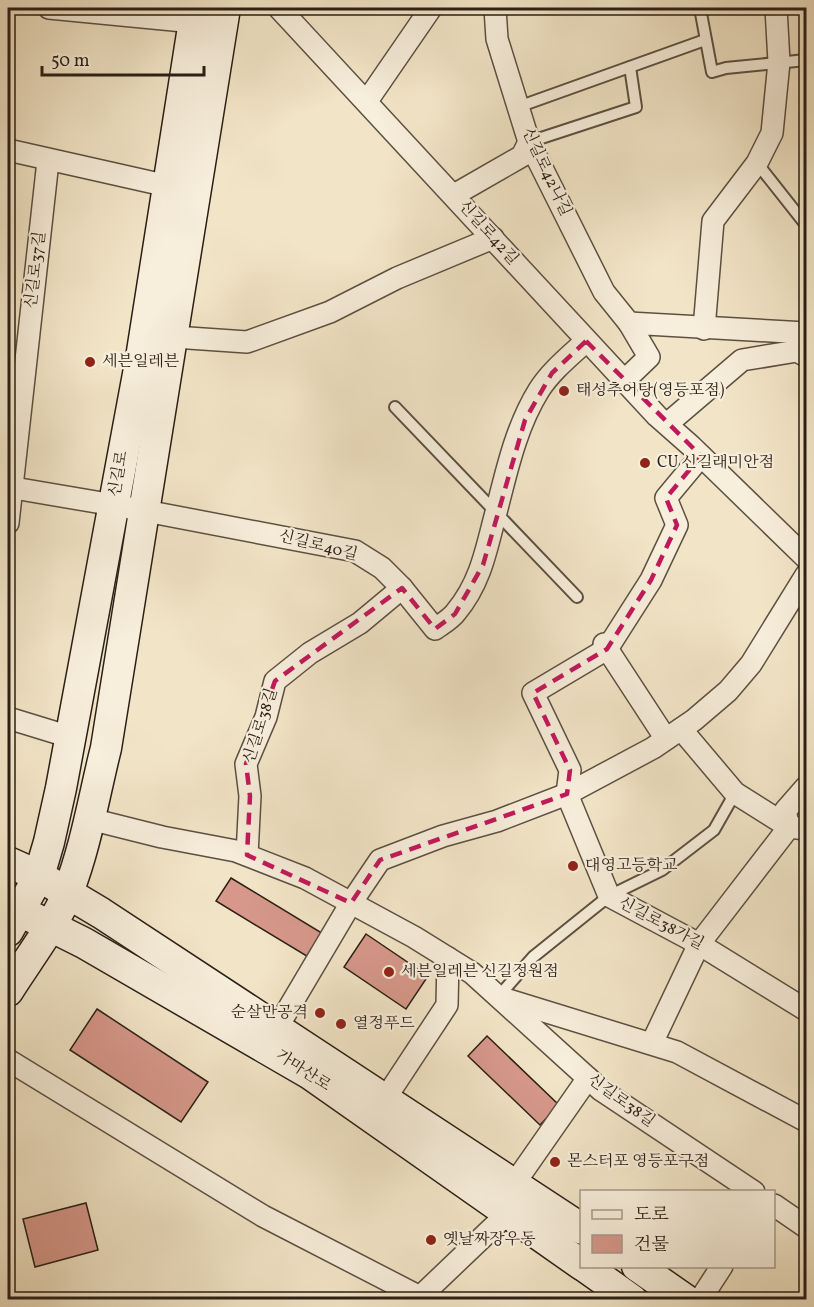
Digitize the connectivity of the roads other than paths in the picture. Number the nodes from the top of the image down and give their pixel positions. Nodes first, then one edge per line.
1 (49, 8) edge
2 (225, 8) edge
3 (279, 8) edge
4 (430, 8) edge
5 (495, 8) edge
6 (700, 8) edge
7 (776, 8) edge
8 (195, 15) edge
9 (705, 40) junction
10 (807, 60) edge
11 (779, 62) junction
12 (630, 67) junction
13 (367, 101) junction
14 (518, 107) junction
15 (529, 142) junction
16 (8, 150) edge
17 (48, 161) junction
18 (758, 163) junction
19 (168, 186) junction
20 (453, 195) junction
21 (807, 225) edge
22 (493, 238) junction
23 (629, 323) junction
24 (704, 329) junction
25 (767, 331) junction
26 (807, 333) edge
27 (174, 337) junction
28 (586, 341) junction
29 (765, 356) junction
30 (807, 356) edge
31 (624, 381) junction
32 (395, 407) dead end
33 (666, 424) junction
34 (701, 456) junction
35 (9, 487) edge
36 (114, 505) junction
37 (144, 511) junction
38 (496, 512) junction
39 (8, 523) edge
40 (807, 558) edge
41 (807, 575) edge
42 (402, 588) junction
43 (577, 597) dead end
44 (605, 647) junction
45 (8, 718) edge
46 (674, 734) junction
47 (70, 737) junction
48 (807, 787) edge
49 (735, 793) junction
50 (567, 794) junction
51 (90, 819) junction
52 (798, 828) edge
53 (247, 855) junction
54 (8, 862) edge
55 (39, 876) junction
56 (68, 892) junction
57 (609, 896) junction
58 (351, 903) junction
59 (12, 916) edge
60 (49, 926) junction
61 (699, 944) junction
62 (448, 958) junction
63 (8, 990) edge
64 (498, 997) junction
65 (807, 1010) edge
66 (277, 1028) junction
67 (652, 1043) junction
68 (8, 1060) edge
69 (588, 1078) junction
70 (386, 1099) junction
71 (807, 1121) edge
72 (752, 1190) edge
73 (517, 1197) junction
74 (775, 1205) edge
75 (807, 1227) edge
76 (580, 1228) edge
77 (580, 1262) edge
78 (587, 1268) edge
79 (640, 1268) edge
80 (721, 1268) edge
81 (632, 1299) edge
82 (686, 1299) edge
83 (700, 1299) edge

1 - 8 street
2 - 27 main road, 신길로
3 - 13 street, 신길로42길
4 - 13 street
5 - 14 street, 신길로42나길
6 - 9 lane
7 - 11 street
8 - 19 main road, 신길로
9 - 11 lane
9 - 12 lane
10 - 11 lane
11 - 18 street
12 - 14 lane
12 - 15 lane
13 - 20 street, 신길로42길
14 - 15 street, 신길로42나길
15 - 20 street
15 - 23 street, 신길로42나길
16 - 17 street
17 - 19 street
17 - 35 street, 신길로37길
18 - 21 lane
18 - 24 street
19 - 36 main road, 신길로
20 - 22 street, 신길로42길
22 - 27 street
22 - 28 street, 신길로42길
23 - 24 street
23 - 31 street, 신길로42나길
24 - 25 street
25 - 26 street
25 - 29 street
27 - 37 main road, 신길로
28 - 31 street, 신길로42길
28 - 38 street, 신길로40길
29 - 30 street
29 - 33 street
31 - 33 street, 신길로42길
32 - 38 lane
33 - 34 street, 신길로42길
34 - 40 street, 신길로42길
34 - 44 street
35 - 36 street, 신길로40길
35 - 39 street, 신길로37길
36 - 37 street, 신길로40길
36 - 47 main road, 신길로
37 - 42 street, 신길로40길
37 - 51 main road, 신길로
38 - 42 street, 신길로40길
38 - 43 lane
41 - 46 street
42 - 53 street, 신길로38길
44 - 46 street
44 - 50 street
45 - 47 street
46 - 49 street
46 - 50 street
47 - 55 main road, 신길로
48 - 52 street
49 - 52 street
49 - 57 lane
50 - 57 street, 신길로38가길
50 - 58 street
51 - 53 street, 신길로38길
51 - 56 main road, 신길로
52 - 61 street
53 - 58 street, 신길로38길
54 - 55 main road, 가마산로
55 - 56 main road, 가마산로
55 - 59 main road, 신길로
56 - 60 main road, 신길로
56 - 66 main road, 가마산로
57 - 61 street, 신길로38가길
57 - 64 lane
58 - 62 street, 신길로38길
58 - 66 street, 가마산로
59 - 60 main road, 가마산로
60 - 63 main road, 신길로
60 - 73 main road, 가마산로
61 - 65 street, 신길로38가길
61 - 67 street
62 - 64 street, 신길로38길
62 - 70 street
64 - 67 street
64 - 69 street, 신길로38길
66 - 70 main road, 가마산로
67 - 71 street
68 - 73 street
69 - 72 street, 신길로38길
69 - 73 street
70 - 73 main road, 가마산로
73 - 76 main road, 가마산로
73 - 77 main road, 가마산로
74 - 75 street
78 - 81 main road, 가마산로
79 - 82 main road
80 - 83 street

